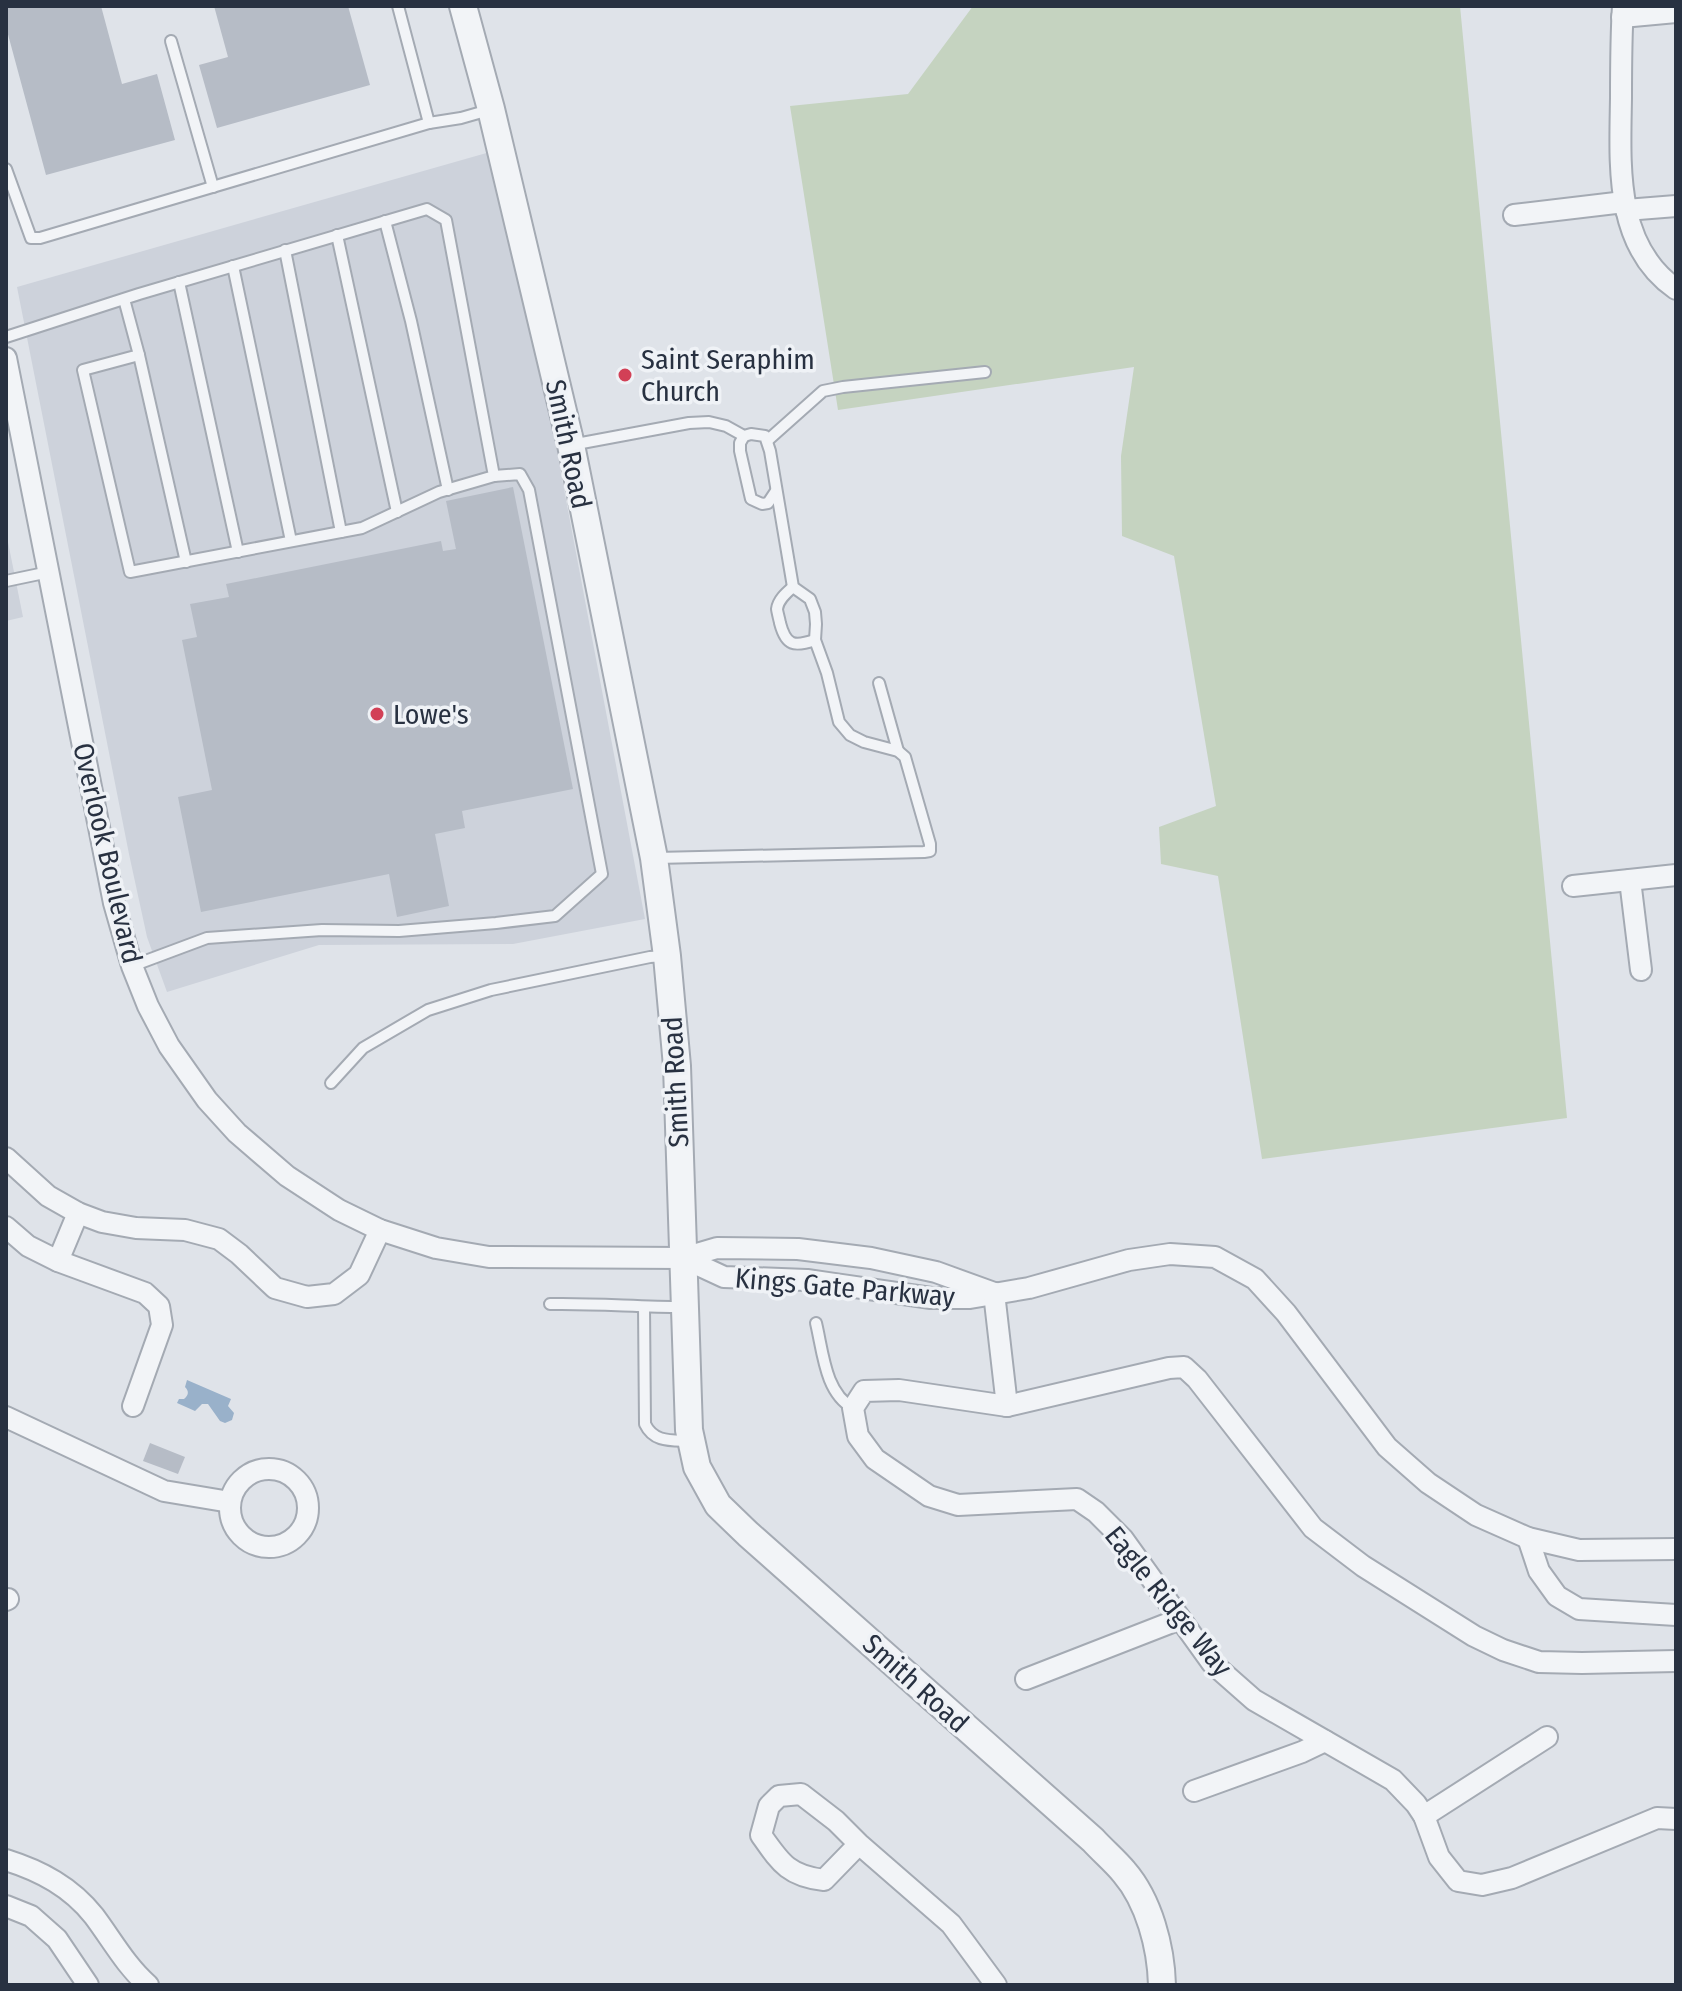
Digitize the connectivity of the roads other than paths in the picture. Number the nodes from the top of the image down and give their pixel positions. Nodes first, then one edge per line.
1 (398, 6) edge
2 (463, 6) edge
3 (1622, 11) edge
4 (1676, 12) edge
5 (171, 41) dead end
6 (491, 109) junction
7 (429, 123) junction
8 (6, 169) edge
9 (213, 187) junction
10 (1625, 206) junction
11 (1676, 206) edge
12 (1514, 215) dead end
13 (385, 221) junction
14 (337, 235) junction
15 (285, 250) junction
16 (233, 266) junction
17 (179, 282) junction
18 (1676, 289) edge
19 (124, 299) junction
20 (6, 337) edge
21 (139, 355) junction
22 (6, 358) edge
23 (985, 372) dead end
24 (744, 436) junction
25 (768, 440) junction
26 (571, 445) junction
27 (494, 476) junction
28 (448, 490) junction
29 (776, 491) junction
30 (397, 512) junction
31 (341, 532) junction
32 (291, 541) junction
33 (238, 552) junction
34 (186, 562) junction
35 (49, 572) junction
36 (6, 581) edge
37 (793, 587) junction
38 (815, 640) junction
39 (879, 683) dead end
40 (898, 751) junction
41 (654, 858) junction
42 (1676, 875) edge
43 (1630, 880) junction
44 (1573, 886) dead end
45 (667, 956) junction
46 (132, 966) junction
47 (1641, 970) dead end
48 (331, 1083) dead end
49 (6, 1158) edge
50 (78, 1213) junction
51 (6, 1227) edge
52 (380, 1230) junction
53 (683, 1258) junction
54 (58, 1261) junction
55 (994, 1293) junction
56 (550, 1304) dead end
57 (644, 1307) junction
58 (684, 1307) junction
59 (816, 1323) dead end
60 (133, 1406) dead end
61 (1007, 1406) junction
62 (853, 1408) junction
63 (6, 1417) edge
64 (691, 1441) junction
65 (230, 1502) dead end
66 (1528, 1538) junction
67 (1676, 1549) edge
68 (1676, 1615) edge
69 (1180, 1619) junction
70 (1676, 1661) edge
71 (1026, 1679) dead end
72 (1547, 1737) dead end
73 (1325, 1741) junction
74 (1194, 1791) dead end
75 (1424, 1816) junction
76 (1676, 1819) edge
77 (859, 1844) junction
78 (6, 1860) edge
79 (6, 1906) edge
80 (88, 1985) edge
81 (148, 1985) edge
82 (996, 1985) edge
83 (1162, 1985) edge

1 - 7 lane
2 - 6 street, Smith Road
3 - 4 street
3 - 10 street
5 - 9 lane
6 - 7 lane
6 - 26 street, Smith Road
7 - 9 lane
8 - 9 lane
10 - 11 street
10 - 12 street
10 - 18 street
13 - 14 lane
13 - 27 lane
13 - 28 lane
14 - 15 lane
14 - 30 lane
15 - 16 lane
15 - 31 lane
16 - 17 lane
16 - 32 lane
17 - 19 lane
17 - 33 lane
19 - 20 lane
19 - 21 lane
21 - 34 lane
21 - 34 lane
22 - 35 street, Overlook Boulevard
23 - 25 lane
24 - 25 lane
24 - 26 lane
24 - 29 lane
25 - 29 lane
26 - 41 street, Smith Road
27 - 28 lane
27 - 46 lane
28 - 30 lane
29 - 37 lane
30 - 31 lane
31 - 32 lane
32 - 33 lane
33 - 34 lane
35 - 36 lane
35 - 46 street, Overlook Boulevard
37 - 38 lane
37 - 38 lane
38 - 40 lane
39 - 40 lane
40 - 41 lane
41 - 45 street, Smith Road
42 - 43 street
43 - 44 street
43 - 47 street
45 - 48 lane
45 - 53 street, Smith Road
46 - 52 street, Overlook Boulevard
49 - 50 street
50 - 52 street
50 - 54 street
51 - 54 street
52 - 53 street, Overlook Boulevard
53 - 55 street, Kings Gate Parkway
53 - 55 street, Kings Gate Parkway
53 - 58 street, Smith Road
54 - 60 street
55 - 61 street
55 - 66 street, Kings Gate Parkway
56 - 57 lane
57 - 58 lane
57 - 64 lane
58 - 64 street, Smith Road
59 - 62 lane
61 - 62 street
61 - 70 street
62 - 69 street, Eagle Ridge Way
63 - 65 street
64 - 83 street, Smith Road
66 - 67 street, Kings Gate Parkway
66 - 68 street
69 - 71 street
69 - 73 street, Eagle Ridge Way
72 - 75 street
73 - 74 street
73 - 75 street, Eagle Ridge Way
75 - 76 street, Eagle Ridge Way
77 - 77 street
77 - 82 street
78 - 81 street
79 - 80 street

